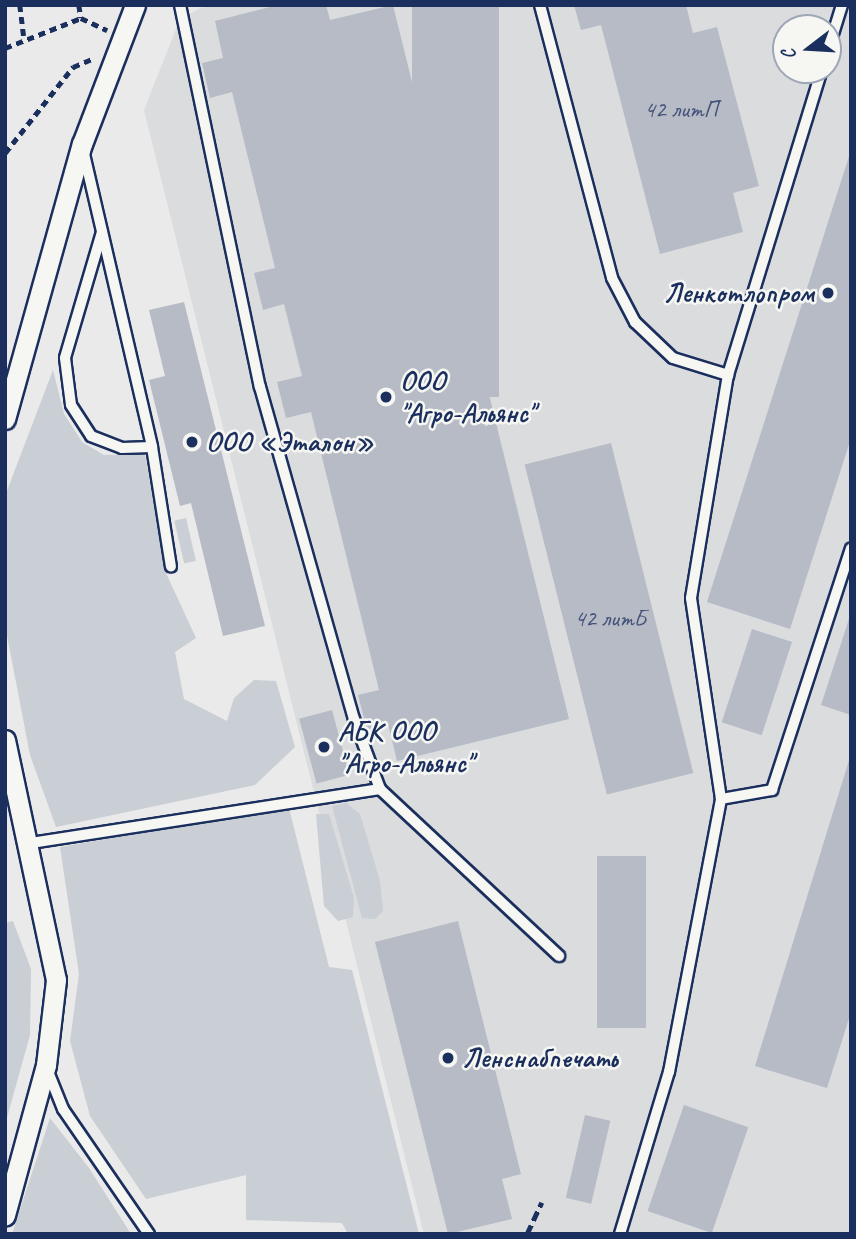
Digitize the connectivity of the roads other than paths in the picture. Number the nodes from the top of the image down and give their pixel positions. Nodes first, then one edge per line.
1 (135, 5) edge
2 (180, 5) edge
3 (540, 5) edge
4 (818, 84) edge
5 (82, 144) junction
6 (102, 231) junction
7 (728, 375) junction
8 (5, 419) edge
9 (152, 447) junction
10 (851, 549) edge
11 (171, 567) dead end
12 (6, 748) edge
13 (380, 789) junction
14 (721, 799) junction
15 (31, 843) junction
16 (559, 956) dead end
17 (46, 1065) junction
18 (5, 1215) edge
19 (149, 1234) edge
20 (620, 1234) edge

1 - 5 street
2 - 13 lane
3 - 7 lane
4 - 7 lane
5 - 6 lane
5 - 8 street
6 - 9 lane
6 - 9 lane
7 - 14 lane
9 - 11 lane
10 - 14 lane
12 - 15 street
13 - 15 lane
13 - 16 lane
14 - 20 lane
15 - 17 street
17 - 18 street
17 - 19 lane

